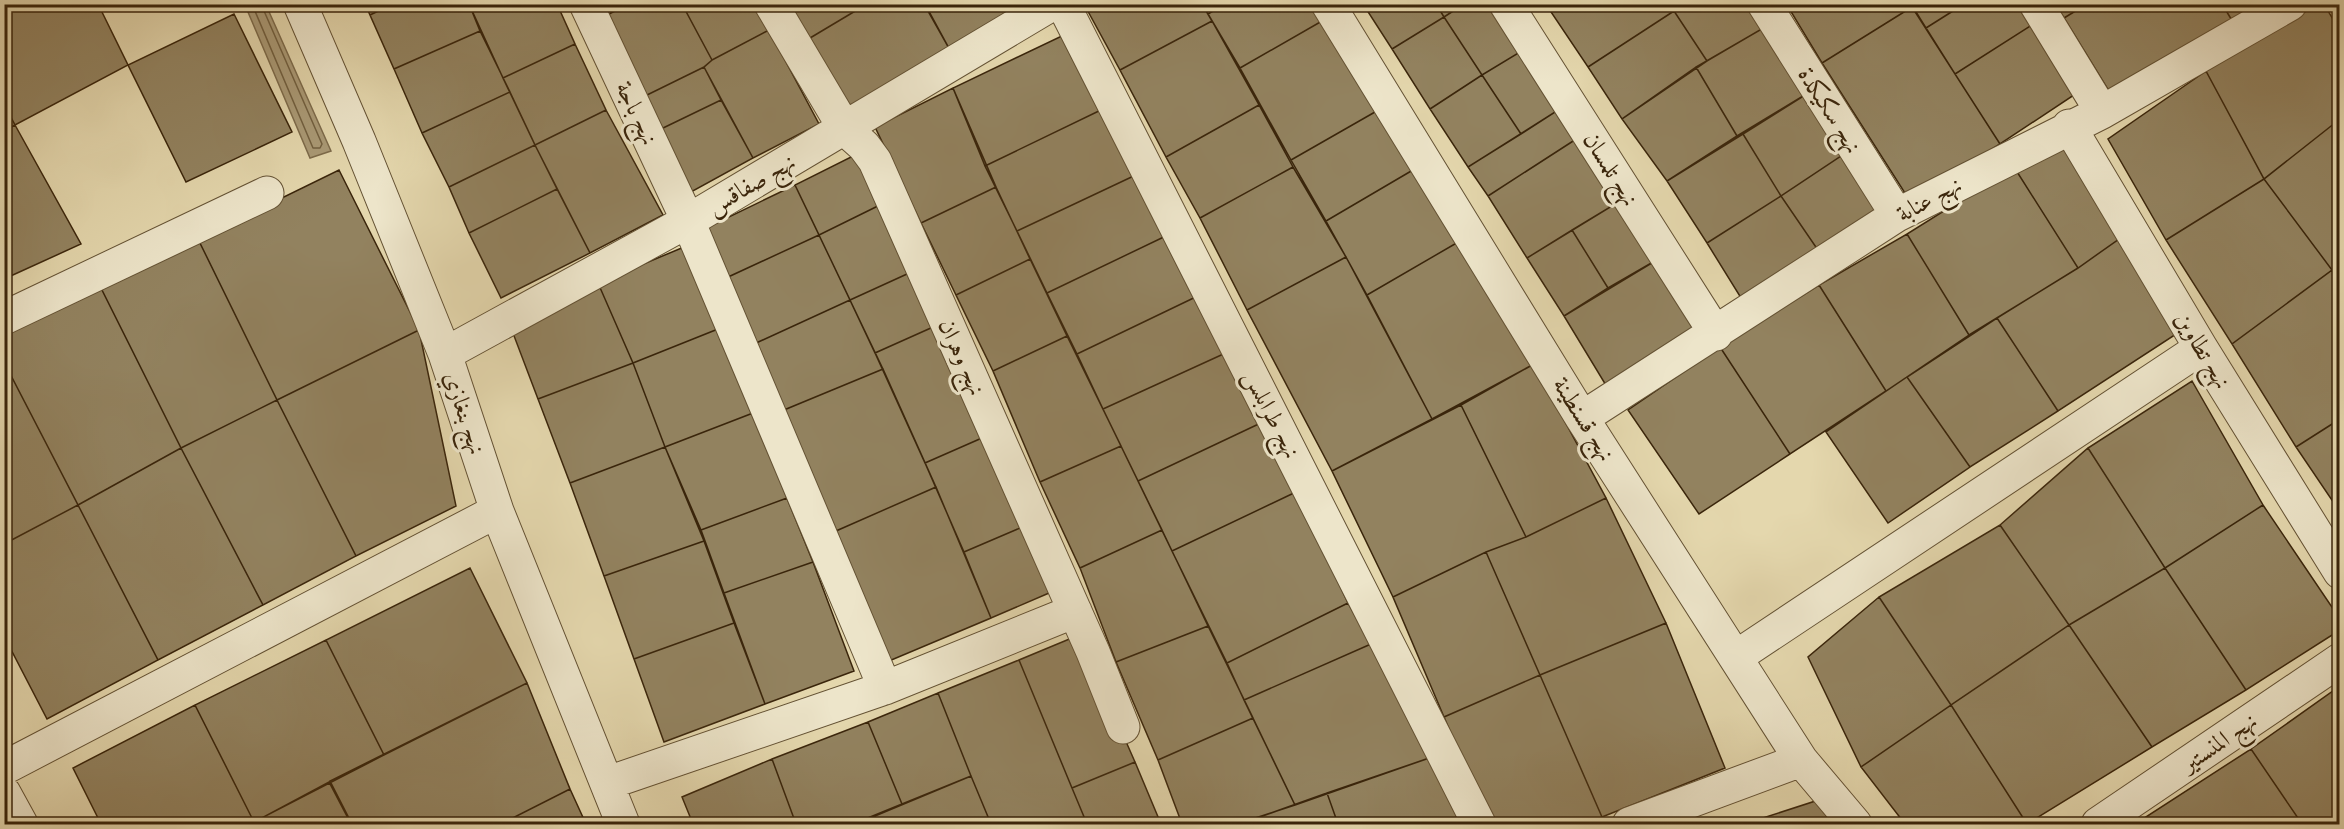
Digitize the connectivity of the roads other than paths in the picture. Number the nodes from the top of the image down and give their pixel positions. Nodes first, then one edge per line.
1 (300, 4) edge
2 (586, 4) edge
3 (771, 4) edge
4 (1052, 4) edge
5 (1063, 4) edge
6 (1328, 4) edge
7 (1506, 4) edge
8 (1764, 4) edge
9 (2036, 4) edge
10 (2290, 4) edge
11 (2102, 112) junction
12 (2069, 126) junction
13 (845, 129) junction
14 (267, 193) dead end
15 (1897, 215) junction
16 (688, 221) junction
17 (4, 318) edge
18 (1716, 334) junction
19 (2201, 348) junction
20 (445, 354) junction
21 (1582, 418) junction
22 (497, 511) junction
23 (2340, 572) edge
24 (1075, 611) junction
25 (1736, 657) junction
26 (2340, 660) edge
27 (885, 688) junction
28 (1123, 727) dead end
29 (1802, 760) junction
30 (4, 768) edge
31 (608, 783) junction
32 (4, 793) edge
33 (21, 825) edge
34 (623, 825) edge
35 (1479, 825) edge
36 (1629, 825) edge
37 (1855, 825) edge
38 (2098, 825) edge

1 - 20 street, نهج بنغازي
2 - 16 street, نهج باجة
3 - 13 street, نهج وهران
4 - 13 street, نهج صفاقس
5 - 35 street, نهج طرابلس
6 - 21 street, نهج قسنطينة
7 - 18 street, نهج تلمسان
8 - 15 street, نهج سكيكدة
9 - 11 street
10 - 11 street, نهج عنابة
11 - 12 street, نهج عنابة
12 - 15 street, نهج عنابة
12 - 19 street, نهج تطاوين
13 - 16 street, نهج صفاقس
13 - 24 street, نهج وهران
14 - 17 street
15 - 18 street, نهج عنابة
16 - 20 street, نهج صفاقس
16 - 27 street, نهج باجة
18 - 21 street, نهج عنابة
19 - 23 street, نهج تطاوين
19 - 25 street
20 - 22 street, نهج بنغازي
21 - 25 street, نهج قسنطينة
22 - 30 street
22 - 31 street, نهج بنغازي
24 - 27 street
24 - 28 street, نهج وهران
25 - 29 street, نهج قسنطينة
26 - 38 street, نهج المنستير
27 - 31 street
29 - 36 street
29 - 37 street, نهج قسنطينة
31 - 34 street, نهج بنغازي
32 - 33 street

